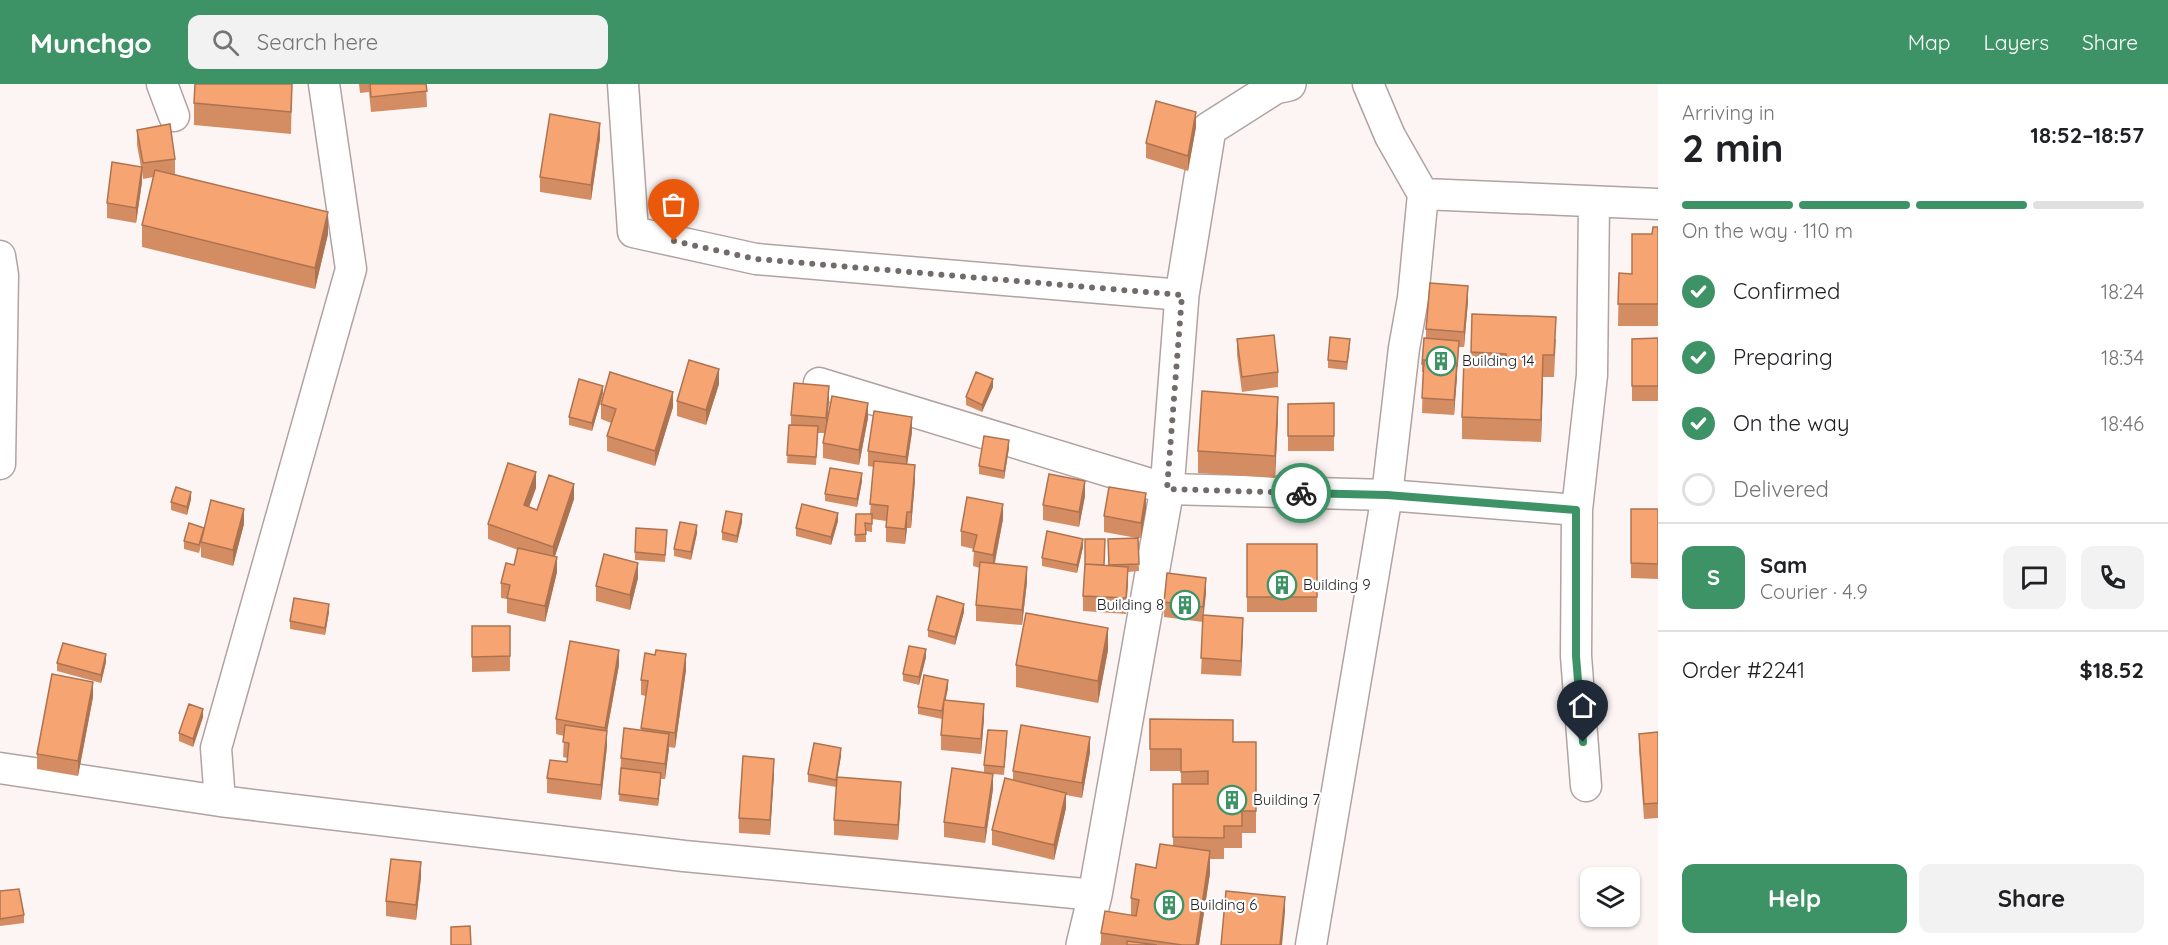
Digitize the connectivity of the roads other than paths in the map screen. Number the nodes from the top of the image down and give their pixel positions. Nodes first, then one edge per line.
1 (162, 84) edge
2 (324, 84) edge
3 (623, 84) edge
4 (1289, 84) edge
5 (1368, 84) edge
6 (174, 116) dead end
7 (1423, 194) junction
8 (1594, 203) junction
9 (1658, 204) edge
10 (0, 256) edge
11 (1182, 295) junction
12 (819, 382) dead end
13 (0, 464) edge
14 (1167, 489) junction
15 (1387, 495) junction
16 (1576, 510) junction
17 (0, 768) edge
18 (1586, 786) dead end
19 (220, 801) junction
20 (1095, 895) junction
21 (1083, 945) edge
22 (1311, 945) edge

1 - 6 street
2 - 19 street
3 - 11 street
4 - 11 street
5 - 7 street
7 - 8 street
7 - 15 street
8 - 9 street
8 - 16 street
10 - 13 street
11 - 14 street
12 - 14 street
14 - 15 street
14 - 20 street
15 - 16 street
15 - 22 street
16 - 18 street
17 - 19 street
19 - 20 street
20 - 21 street

